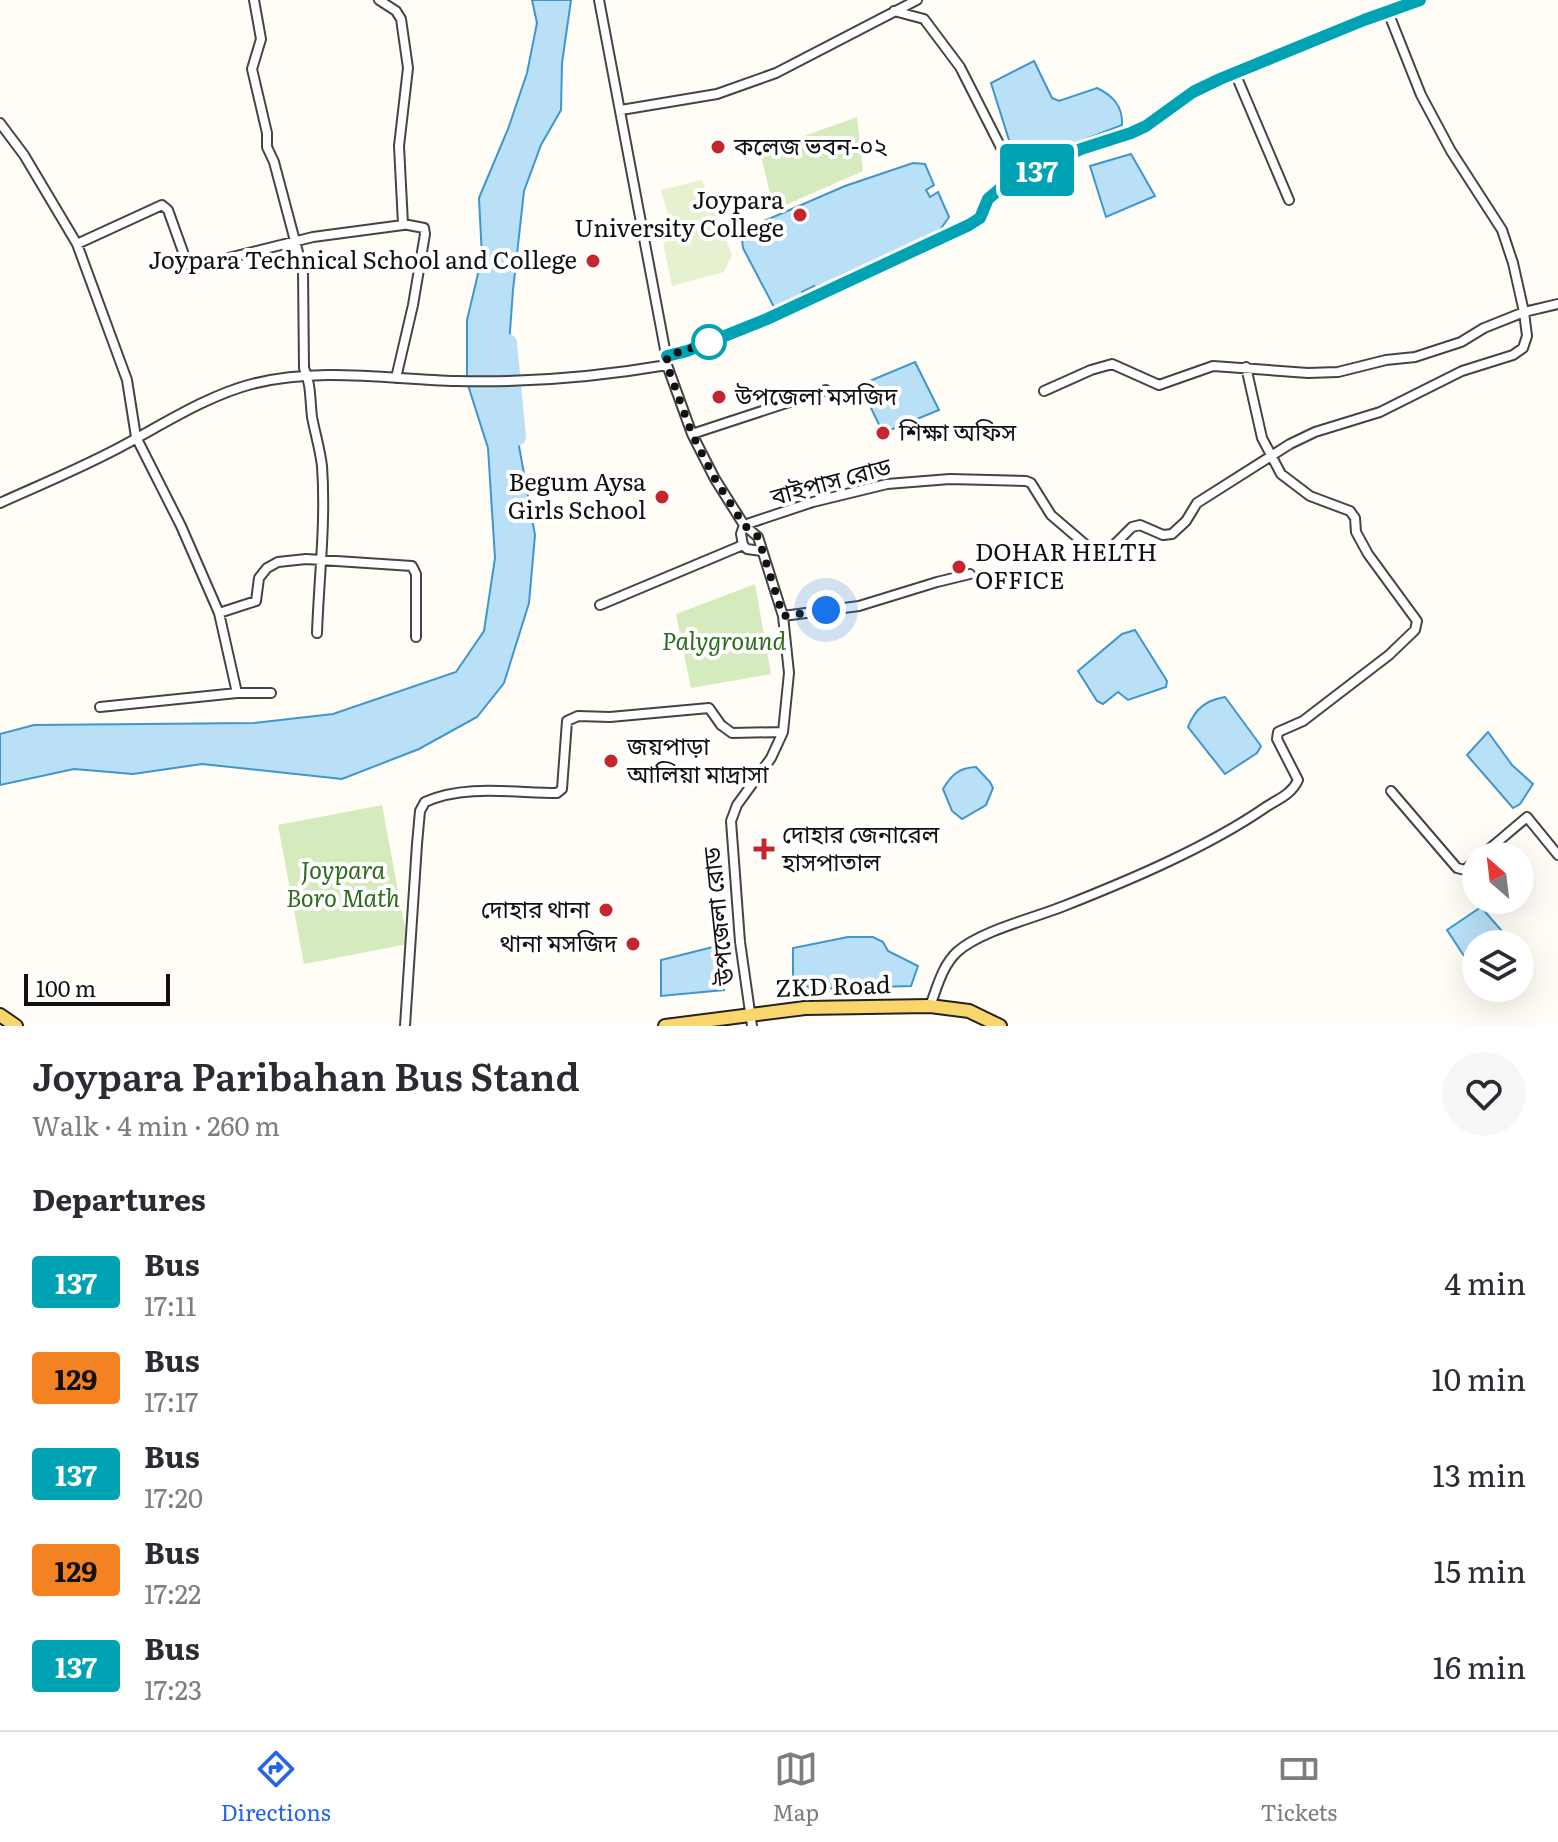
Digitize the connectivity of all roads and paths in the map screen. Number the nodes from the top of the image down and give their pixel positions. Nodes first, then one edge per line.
1 (254, 0) edge
2 (379, 0) edge
3 (599, 0) edge
4 (917, 0) edge
5 (1420, 0) edge
6 (1407, 2) edge
7 (894, 11) junction
8 (1388, 12) junction
9 (1235, 73) junction
10 (621, 110) junction
11 (0, 123) edge
12 (1017, 179) junction
13 (1289, 200) dead end
14 (403, 225) junction
15 (296, 242) junction
16 (77, 244) junction
17 (1558, 304) edge
18 (1524, 312) junction
19 (667, 360) junction
20 (1246, 367) junction
21 (308, 376) junction
22 (396, 378) junction
23 (826, 390) dead end
24 (1044, 391) dead end
25 (692, 434) junction
26 (136, 437) junction
27 (1271, 458) junction
28 (0, 503) edge
29 (744, 525) junction
30 (743, 545) junction
31 (762, 551) junction
32 (323, 560) junction
33 (970, 574) dead end
34 (600, 605) dead end
35 (219, 613) junction
36 (783, 616) junction
37 (317, 633) dead end
38 (416, 637) dead end
39 (237, 693) junction
40 (271, 693) dead end
41 (100, 707) dead end
42 (783, 732) junction
43 (1391, 791) dead end
44 (1498, 842) edge
45 (1558, 855) edge
46 (1462, 869) edge
47 (930, 1006) junction
48 (0, 1015) edge
49 (751, 1020) edge
50 (16, 1026) edge
51 (405, 1026) edge
52 (665, 1026) edge
53 (1000, 1026) edge

1 - 15 street
2 - 14 street
3 - 10 street, উপজেলা রোড
4 - 7 street
5 - 6 street
6 - 8 street
7 - 10 street
7 - 12 street
8 - 9 street
8 - 18 street
9 - 12 street
9 - 13 street
10 - 19 street, উপজেলা রোড
11 - 16 street
12 - 19 street
14 - 15 street
14 - 22 street
15 - 16 street
15 - 21 street
16 - 26 street
17 - 18 street
18 - 20 street
18 - 27 street
19 - 22 street
19 - 25 street, উপজেলা রোড
20 - 24 street
20 - 27 street
21 - 22 street
21 - 26 street
21 - 32 street
23 - 25 street
25 - 29 street, উপজেলা রোড
26 - 28 street
26 - 35 street
27 - 29 street, বাইপাস রোড
27 - 47 street
29 - 30 street
29 - 31 street, উপজেলা রোড
30 - 31 street
30 - 34 street
31 - 36 street, উপজেলা রোড
32 - 35 street
32 - 37 street
32 - 38 street
33 - 36 street
35 - 39 street
36 - 42 street, উপজেলা রোড
39 - 40 street
39 - 41 street
42 - 49 street, উপজেলা রোড
42 - 51 street
43 - 46 street
44 - 45 street
47 - 49 main road, ZKD Road
47 - 53 main road, ZKD Road
48 - 50 main road
49 - 52 main road, ZKD Road

